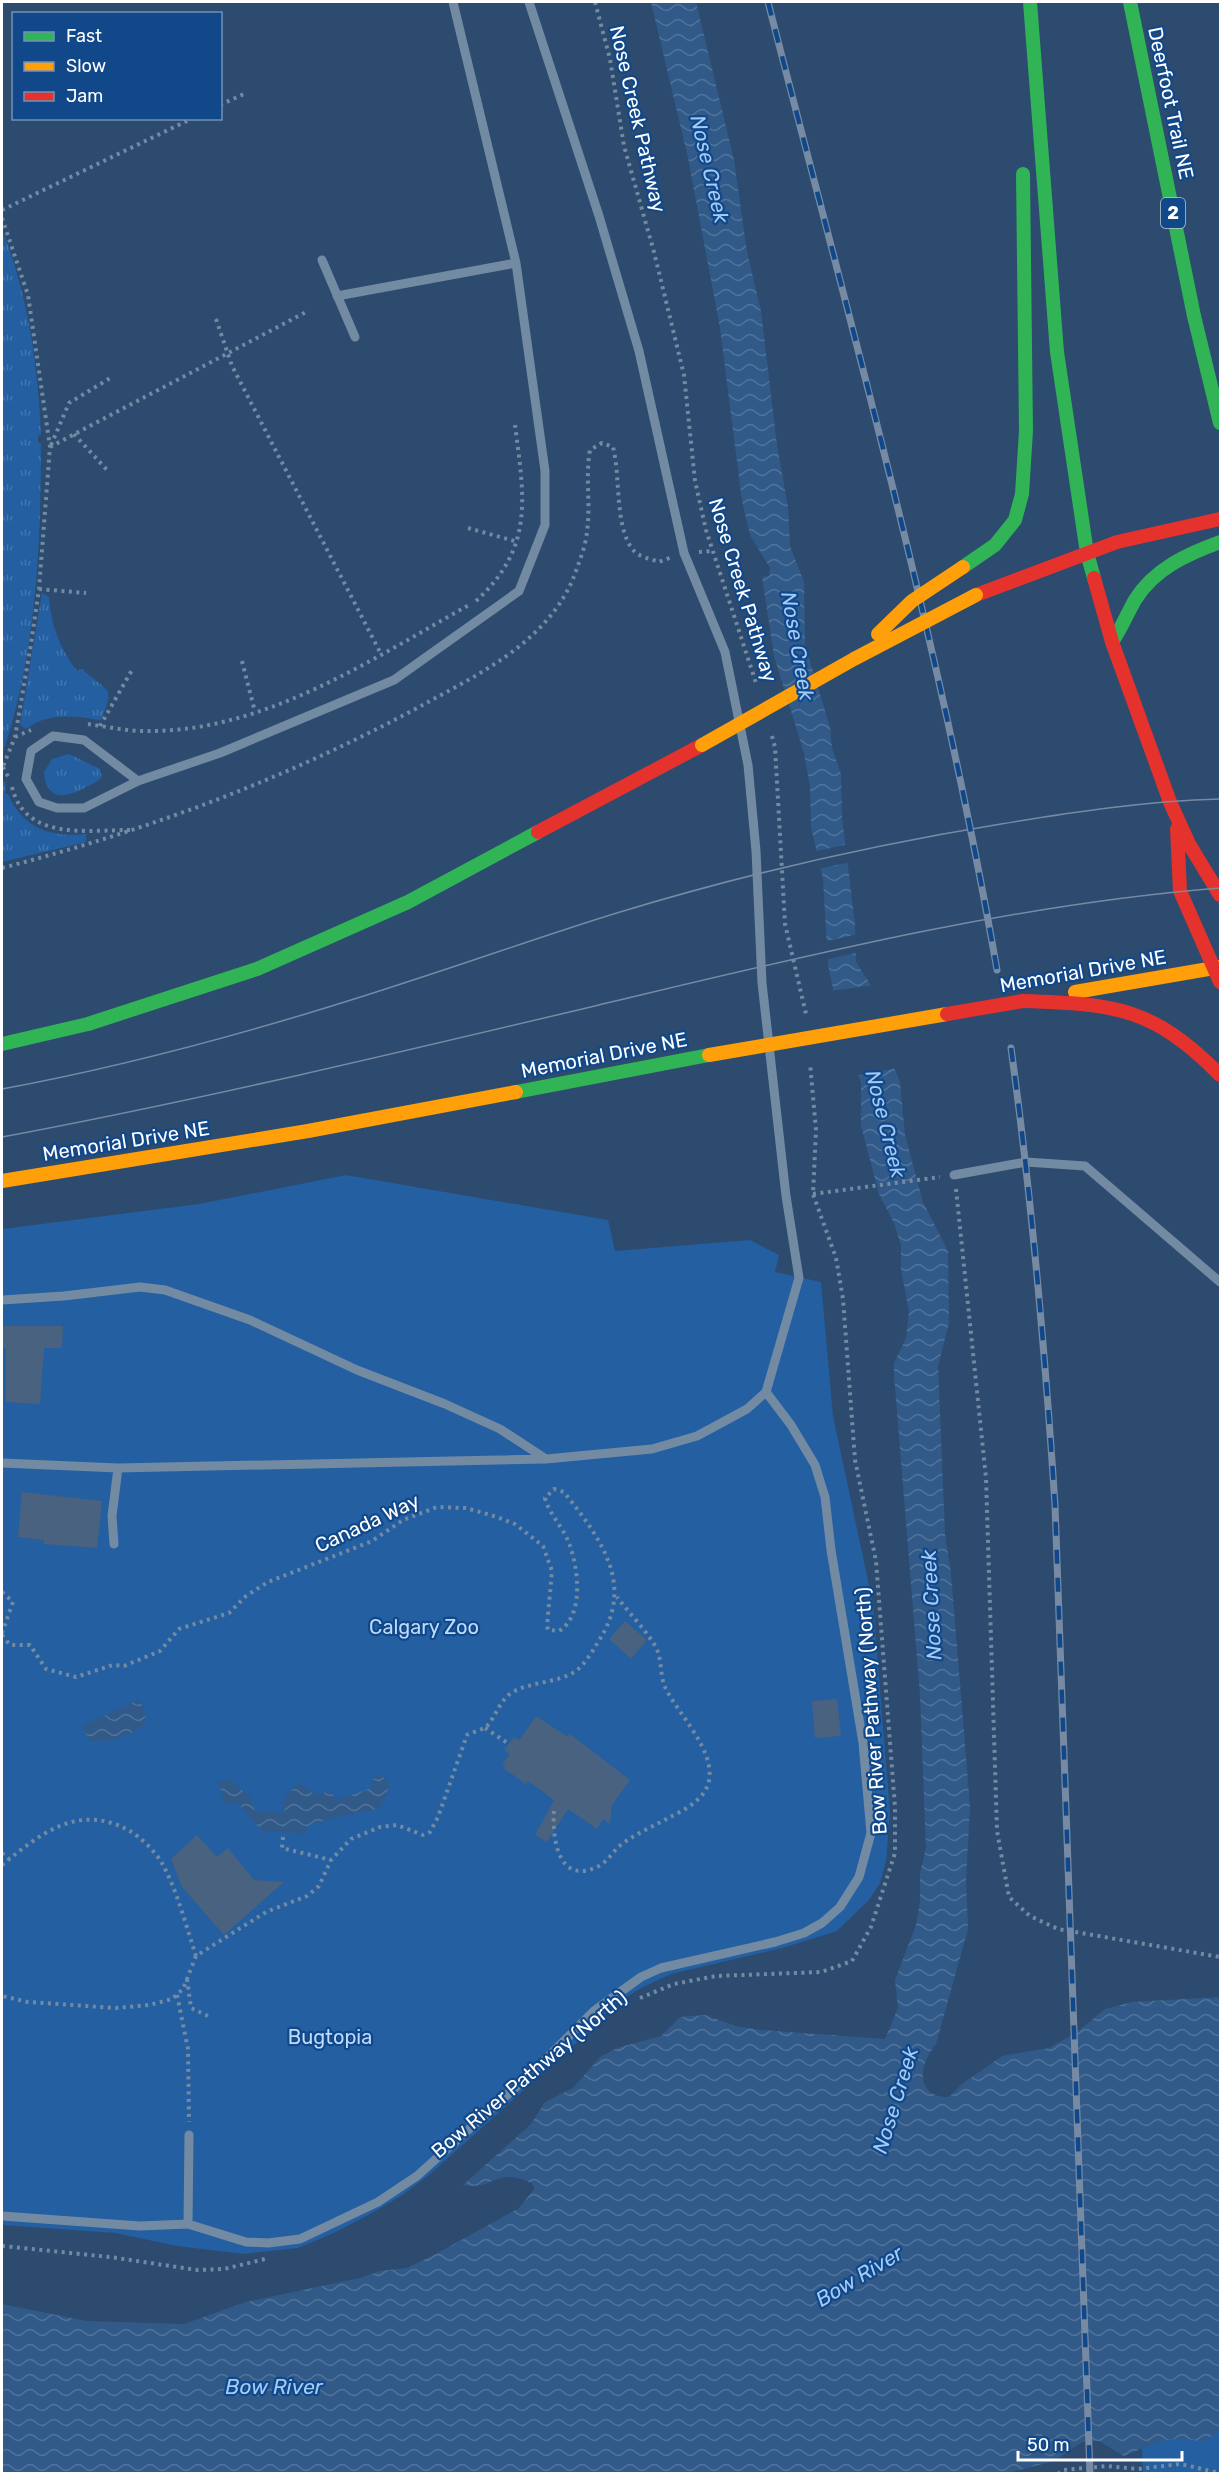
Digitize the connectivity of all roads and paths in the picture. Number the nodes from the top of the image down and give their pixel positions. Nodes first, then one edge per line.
1 (453, 2) edge
2 (529, 2) edge
3 (595, 2) edge
4 (1021, 2) edge
5 (1030, 2) edge
6 (1130, 2) edge
7 (1022, 83) dead end
8 (244, 94) dead end
9 (222, 104) edge
10 (189, 120) edge
11 (1023, 165) dead end
12 (2, 210) edge
13 (2, 218) edge
14 (322, 260) dead end
15 (516, 263) junction
16 (337, 296) junction
17 (308, 311) dead end
18 (216, 319) dead end
19 (355, 337) dead end
20 (228, 352) junction
21 (112, 377) dead end
22 (1221, 423) edge
23 (515, 425) dead end
24 (74, 434) junction
25 (50, 447) junction
26 (107, 470) dead end
27 (1221, 519) edge
28 (468, 528) dead end
29 (518, 542) junction
30 (1221, 542) edge
31 (1087, 553) junction
32 (39, 589) junction
33 (86, 593) dead end
34 (1112, 642) junction
35 (381, 654) junction
36 (854, 659) junction
37 (242, 661) dead end
38 (132, 670) dead end
39 (758, 690) dead end
40 (255, 712) junction
41 (78, 722) dead end
42 (100, 726) junction
43 (36, 727) dead end
44 (772, 735) dead end
45 (15, 736) junction
46 (2, 769) edge
47 (138, 781) junction
48 (1177, 819) junction
49 (1221, 896) edge
50 (1217, 967) edge
51 (1221, 982) edge
52 (1023, 1001) junction
53 (806, 1023) dead end
54 (2, 1044) edge
55 (810, 1058) dead end
56 (1221, 1075) edge
57 (954, 1175) junction
58 (2, 1181) edge
59 (813, 1194) junction
60 (1221, 1282) edge
61 (2, 1300) edge
62 (766, 1392) junction
63 (546, 1459) junction
64 (2, 1463) edge
65 (118, 1468) junction
66 (114, 1544) dead end
67 (2, 1592) edge
68 (616, 1597) junction
69 (2, 1634) edge
70 (485, 1728) junction
71 (509, 1744) dead end
72 (554, 1811) dead end
73 (283, 1837) dead end
74 (2, 1853) edge
75 (9, 1859) junction
76 (332, 1860) junction
77 (2, 1865) edge
78 (196, 1956) junction
79 (1221, 1957) edge
80 (187, 1978) junction
81 (177, 1995) junction
82 (2, 1996) edge
83 (632, 2005) dead end
84 (208, 2016) dead end
85 (189, 2135) joint
86 (2, 2216) edge
87 (188, 2224) junction
88 (2, 2246) edge
89 (273, 2257) dead end
90 (1221, 2473) edge
91 (1058, 2474) edge

1 - 15 lane
2 - 62 lane
3 - 39 path, Nose Creek Pathway
4 - 7 highway
5 - 31 highway
6 - 22 highway, Deerfoot Trail NE / 2
8 - 9 path
10 - 12 path
11 - 36 highway, bridge
13 - 25 path
14 - 16 lane
15 - 16 lane
15 - 47 lane
16 - 19 lane
17 - 20 path
18 - 20 path
20 - 24 path
20 - 35 path
21 - 25 path
23 - 29 path
24 - 25 path
24 - 26 path
25 - 32 path
27 - 31 highway
28 - 29 path
29 - 35 path
30 - 34 highway
31 - 34 highway
31 - 36 highway, bridge
32 - 33 path
32 - 45 path
34 - 48 highway
35 - 40 path
36 - 54 highway, bridge
37 - 40 path
38 - 42 path
40 - 42 path
41 - 42 path
43 - 45 path
44 - 53 path
45 - 46 path
47 - 47 lane
48 - 49 highway
48 - 50 highway
50 - 51 highway
50 - 52 highway, Memorial Drive NE
52 - 56 highway
52 - 58 highway, Memorial Drive NE, bridge
55 - 59 path
57 - 59 path
57 - 60 lane
57 - 79 path
59 - 83 path, Bow River Pathway (North)
61 - 63 lane
62 - 63 lane
62 - 87 lane
63 - 65 lane
64 - 65 lane
65 - 66 lane
67 - 69 path
68 - 69 path, Canada Way
68 - 70 path, Canada Way
68 - 72 path
70 - 71 path
70 - 76 path, Canada Way
73 - 76 path
74 - 75 path
75 - 77 path
75 - 78 path
76 - 78 path, Canada Way
78 - 80 path
80 - 81 path
80 - 84 path
81 - 82 path
81 - 85 path
85 - 87 lane
86 - 87 lane
88 - 89 path
90 - 91 path

